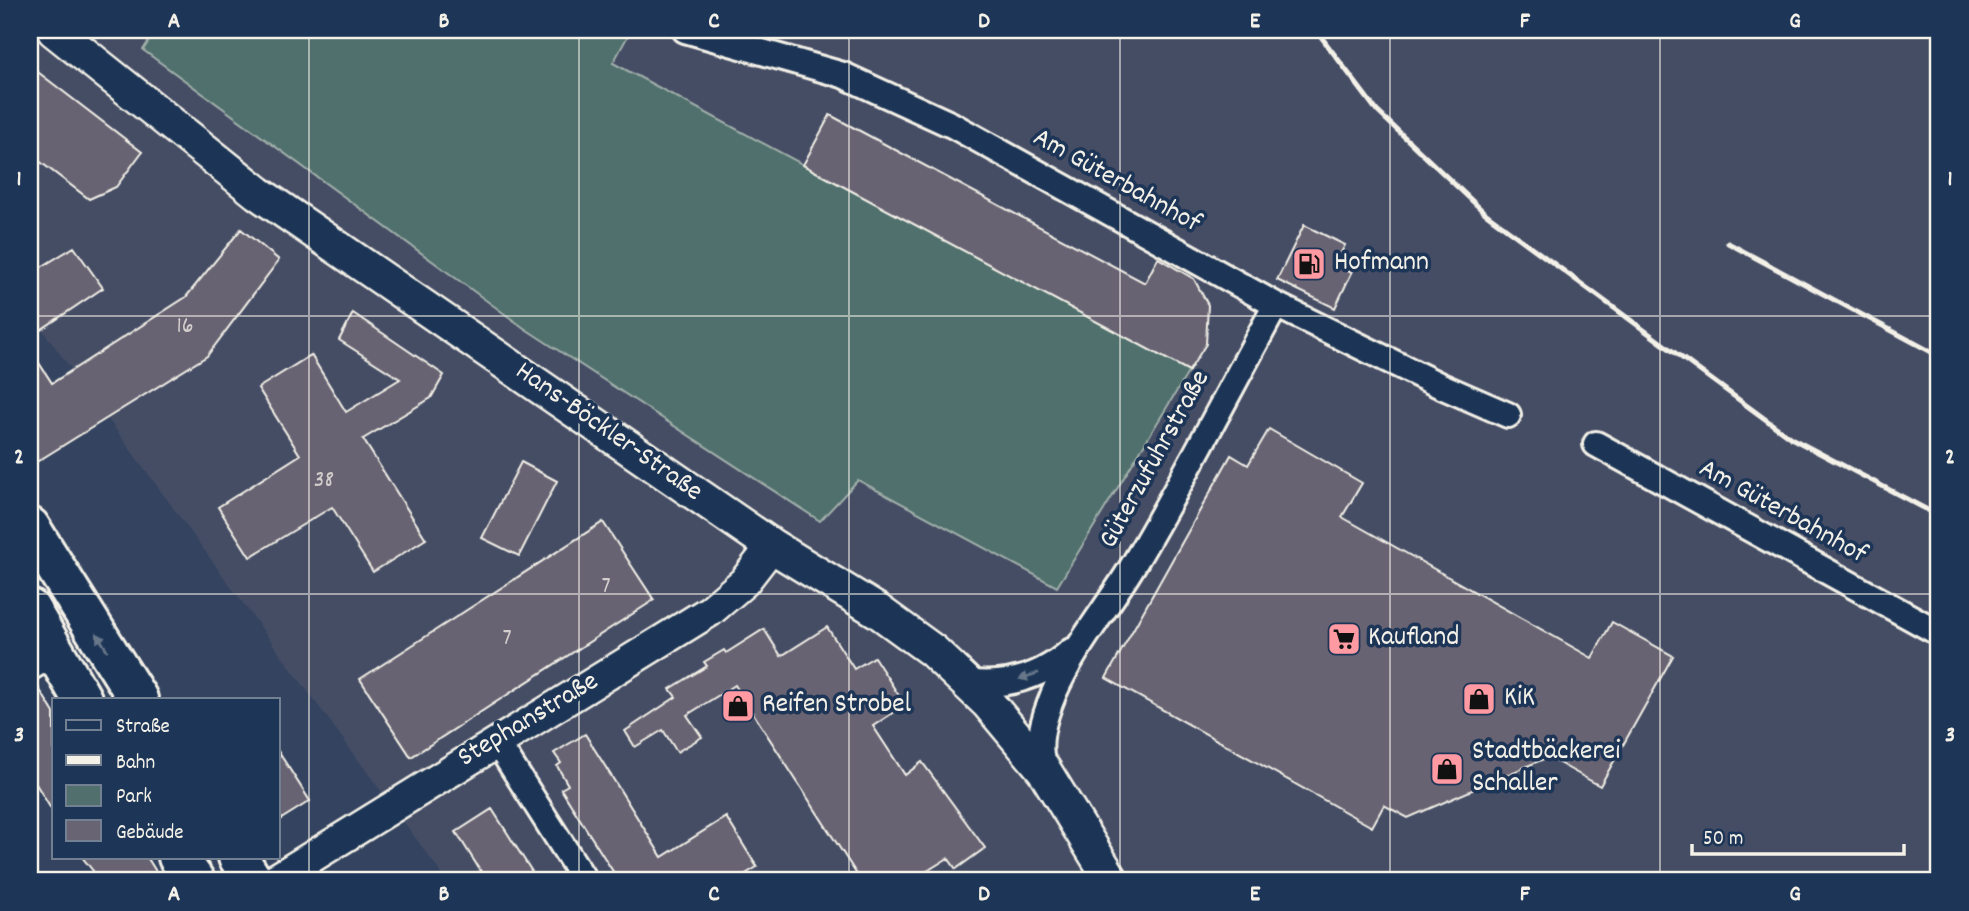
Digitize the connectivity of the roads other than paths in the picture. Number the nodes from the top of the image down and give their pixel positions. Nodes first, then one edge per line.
1 (54, 30) edge
2 (685, 30) edge
3 (1276, 305) junction
4 (1508, 415) dead end
5 (1596, 444) dead end
6 (30, 527) edge
7 (772, 546) junction
8 (30, 609) edge
9 (1939, 634) edge
10 (1082, 641) junction
11 (43, 661) edge
12 (966, 682) junction
13 (81, 698) edge
14 (137, 698) edge
15 (496, 741) junction
16 (1044, 770) junction
17 (179, 858) edge
18 (239, 858) edge
19 (195, 881) edge
20 (253, 881) edge
21 (273, 881) edge
22 (585, 881) edge
23 (1112, 881) edge

1 - 7 main road, Hans-Böckler-Straße
2 - 3 street, Am Güterbahnhof
3 - 4 street, Am Güterbahnhof
3 - 10 street, Güterzufuhrstraße
5 - 9 street, Am Güterbahnhof
14 -> 6 main road
7 - 12 main road, Hans-Böckler-Straße
7 - 15 street, Stephanstraße
8 - 11 main road
10 -> 12 street, Güterzufuhrstraße
10 - 16 street, Güterzufuhrstraße
11 - 13 main road
12 - 16 main road, Hans-Böckler-Straße
15 - 21 street, Stephanstraße
15 - 22 street
16 - 23 main road, Hans-Böckler-Straße
17 - 19 main road
18 - 20 main road

